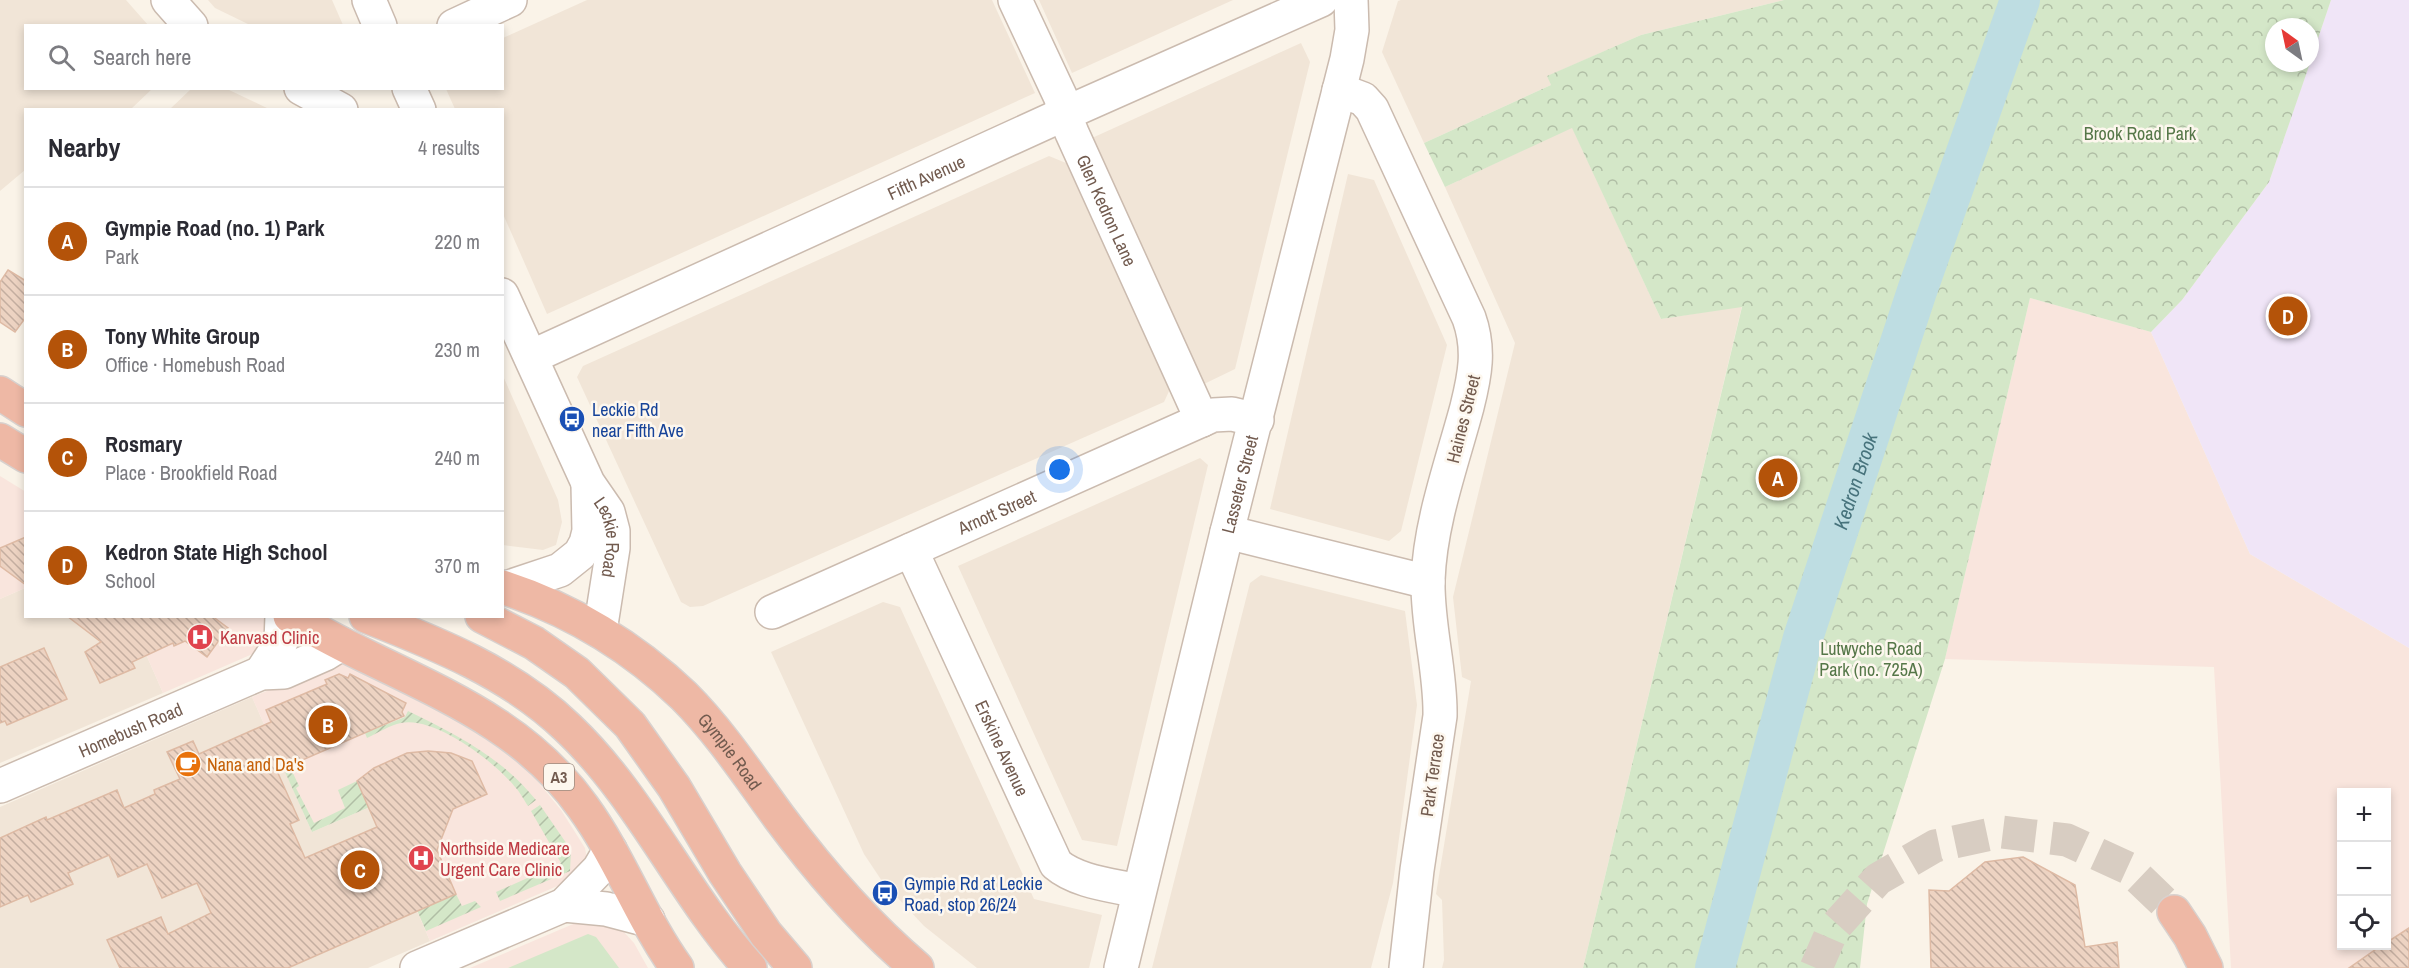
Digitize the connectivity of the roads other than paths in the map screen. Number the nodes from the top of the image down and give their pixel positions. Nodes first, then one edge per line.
1 (168, 0) edge
2 (369, 0) edge
3 (510, 0) edge
4 (1015, 0) edge
5 (1321, 0) edge
6 (1351, 0) edge
7 (189, 24) edge
8 (379, 24) edge
9 (458, 24) edge
10 (305, 90) edge
11 (410, 90) edge
12 (1339, 90) junction
13 (338, 108) edge
14 (418, 108) edge
15 (1064, 114) junction
16 (504, 299) edge
17 (531, 357) junction
18 (0, 393) edge
19 (24, 409) edge
20 (1202, 420) junction
21 (1257, 420) junction
22 (0, 440) edge
23 (24, 455) edge
24 (588, 483) junction
25 (1227, 532) junction
26 (911, 550) junction
27 (1428, 582) junction
28 (504, 588) edge
29 (772, 612) dead end
30 (282, 618) edge
31 (294, 618) edge
32 (486, 618) edge
33 (379, 621) edge
34 (600, 631) junction
35 (342, 644) junction
36 (261, 673) junction
37 (0, 786) edge
38 (610, 850) junction
39 (1138, 891) junction
40 (564, 905) junction
41 (2174, 912) tunnel mouth
42 (648, 920) junction
43 (880, 936) junction
44 (417, 968) edge
45 (677, 968) edge
46 (750, 968) edge
47 (795, 968) edge
48 (883, 968) edge
49 (916, 968) edge
50 (1120, 968) edge
51 (1406, 968) edge
52 (2206, 968) edge

1 - 7 street
2 - 8 street
3 - 9 street
4 - 15 street, Glen Kedron Lane
5 - 15 street, Fifth Avenue
6 - 12 street, Lasseter Street
10 - 13 street
11 - 14 street
12 - 21 street, Lasseter Street
12 - 27 street, Haines Street
15 - 17 street, Fifth Avenue
15 - 20 street, Glen Kedron Lane
16 - 17 street, Leckie Road
17 - 24 street, Leckie Road
18 - 19 highway
20 - 21 street, Arnott Street
20 - 26 street, Arnott Street
21 - 25 street, Lasseter Street
22 - 23 highway
24 - 28 street, Leckie Road
24 - 34 street, Leckie Road
25 - 27 street
25 - 39 street, Lasseter Street
26 - 29 street, Arnott Street
26 - 39 street, Erskine Avenue
27 - 51 street, Park Terrace
28 - 34 highway, Gympie Road
30 - 36 street
31 - 35 highway, A3
32 - 47 highway
33 - 46 highway
34 - 43 highway, Gympie Road
35 - 36 street, Homebush Road
35 - 38 highway, A3
36 - 37 street, Homebush Road
38 - 40 street
38 - 42 highway, A3
39 - 50 street, Lasseter Street
40 - 42 street
40 - 44 street
41 - 52 highway
42 - 45 highway, A3
43 - 48 highway
43 - 49 highway, Gympie Road

